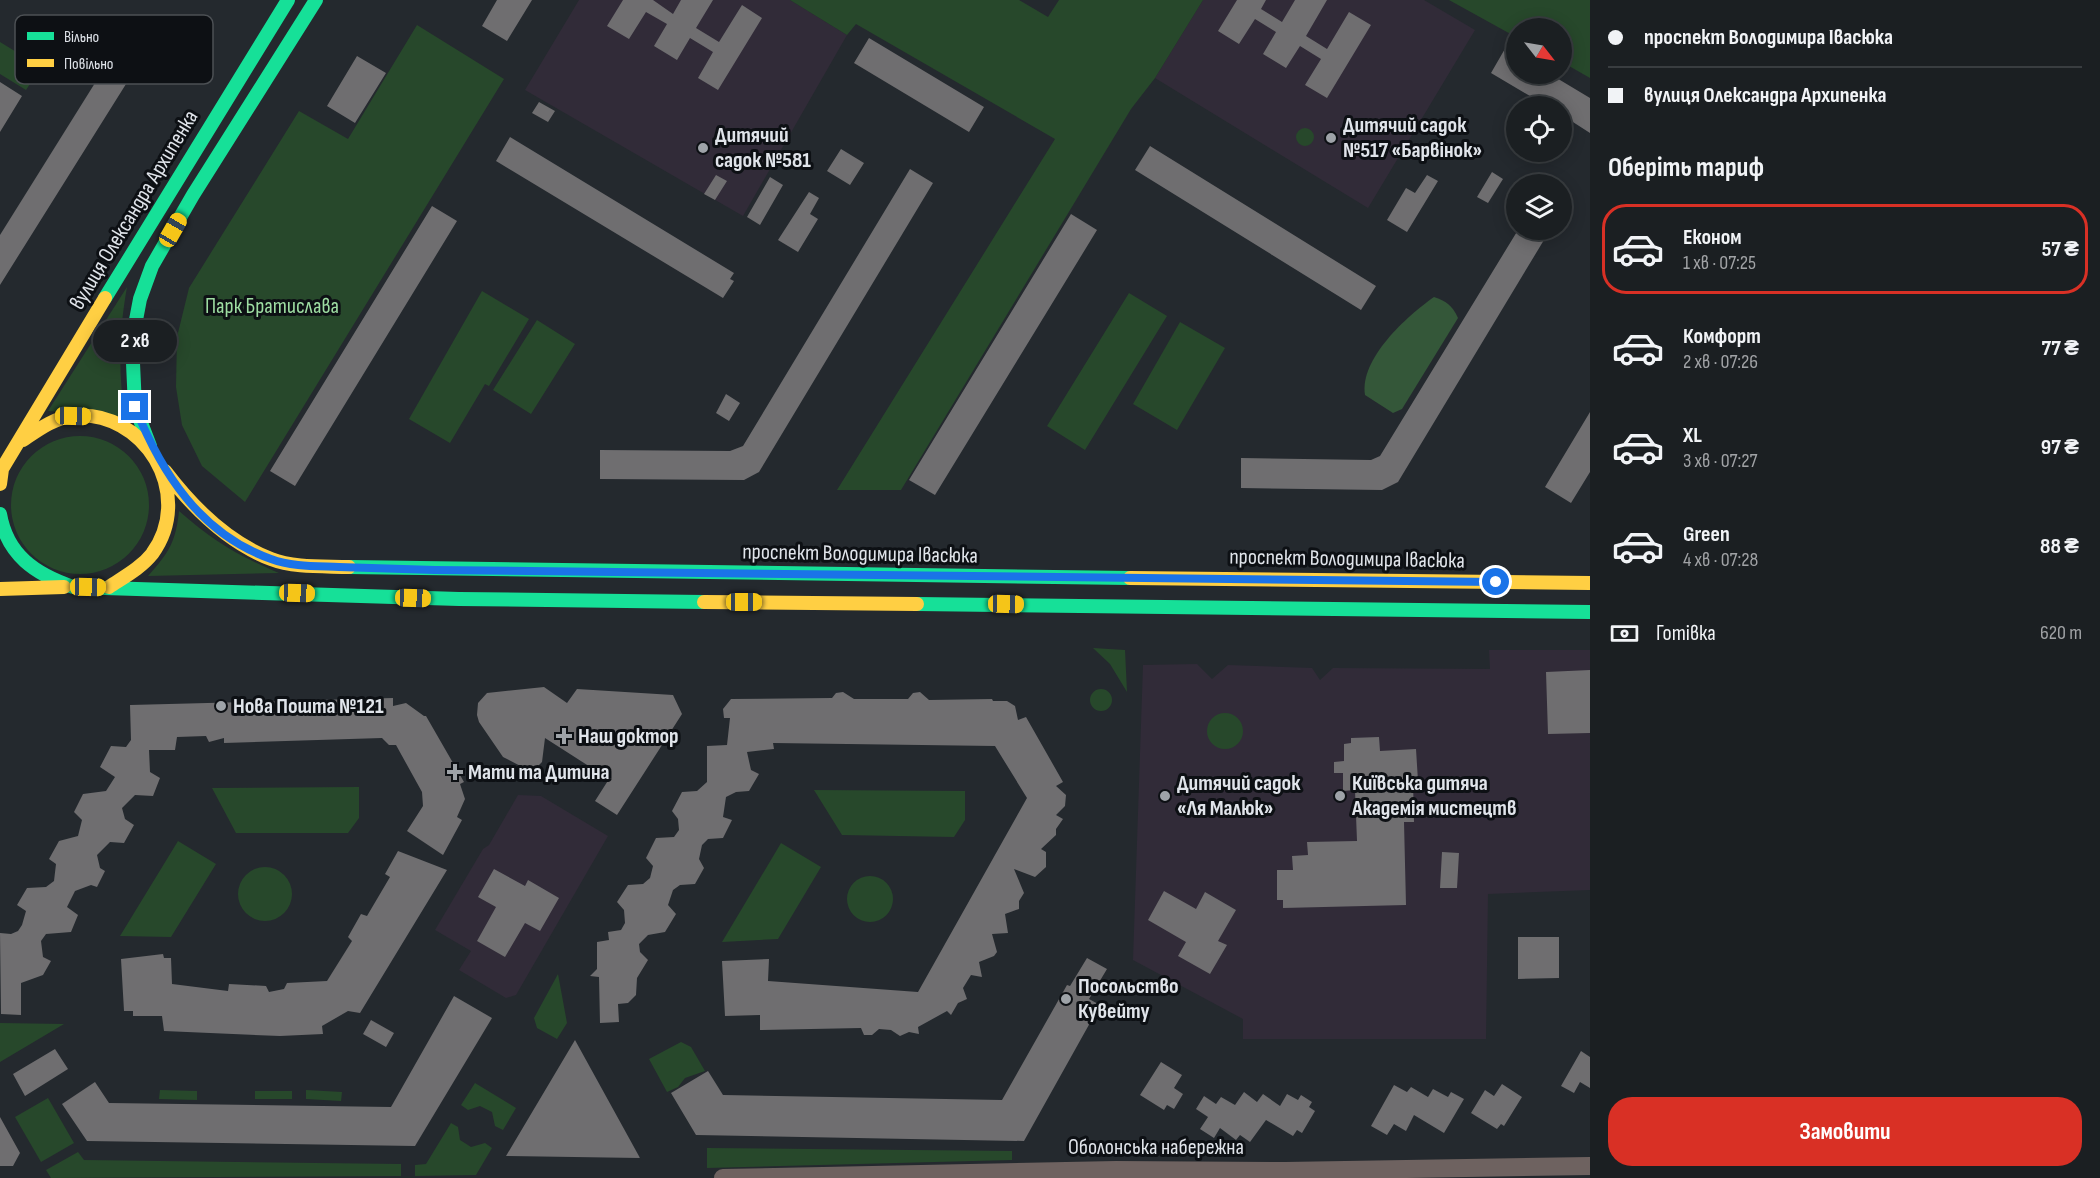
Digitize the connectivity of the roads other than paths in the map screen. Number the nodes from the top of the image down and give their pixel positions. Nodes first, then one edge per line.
1 (288, 0) edge
2 (316, 0) edge
3 (18, 443) junction
4 (150, 446) junction
5 (165, 471) junction
6 (1, 475) edge
7 (0, 514) edge
8 (1086, 577) junction
9 (1590, 583) edge
10 (73, 587) junction
11 (109, 587) junction
12 (0, 590) edge
13 (1084, 605) junction
14 (1590, 612) edge
15 (1590, 1166) edge
16 (723, 1178) edge

1 - 3 main road, вулиця Олександра Архипенка
2 - 4 main road, вулиця Олександра Архипенка
3 - 4 main road
3 - 6 main road, вулиця Олександра Архипенка
4 - 5 main road, проспект Володимира Івасюка
5 - 8 main road, проспект Володимира Івасюка
5 - 11 main road
7 - 10 main road
8 - 9 main road, проспект Володимира Івасюка
8 - 13 main road
10 - 11 main road
10 - 12 main road
11 - 13 main road
13 - 14 main road
15 - 16 street, Оболонська набережна

